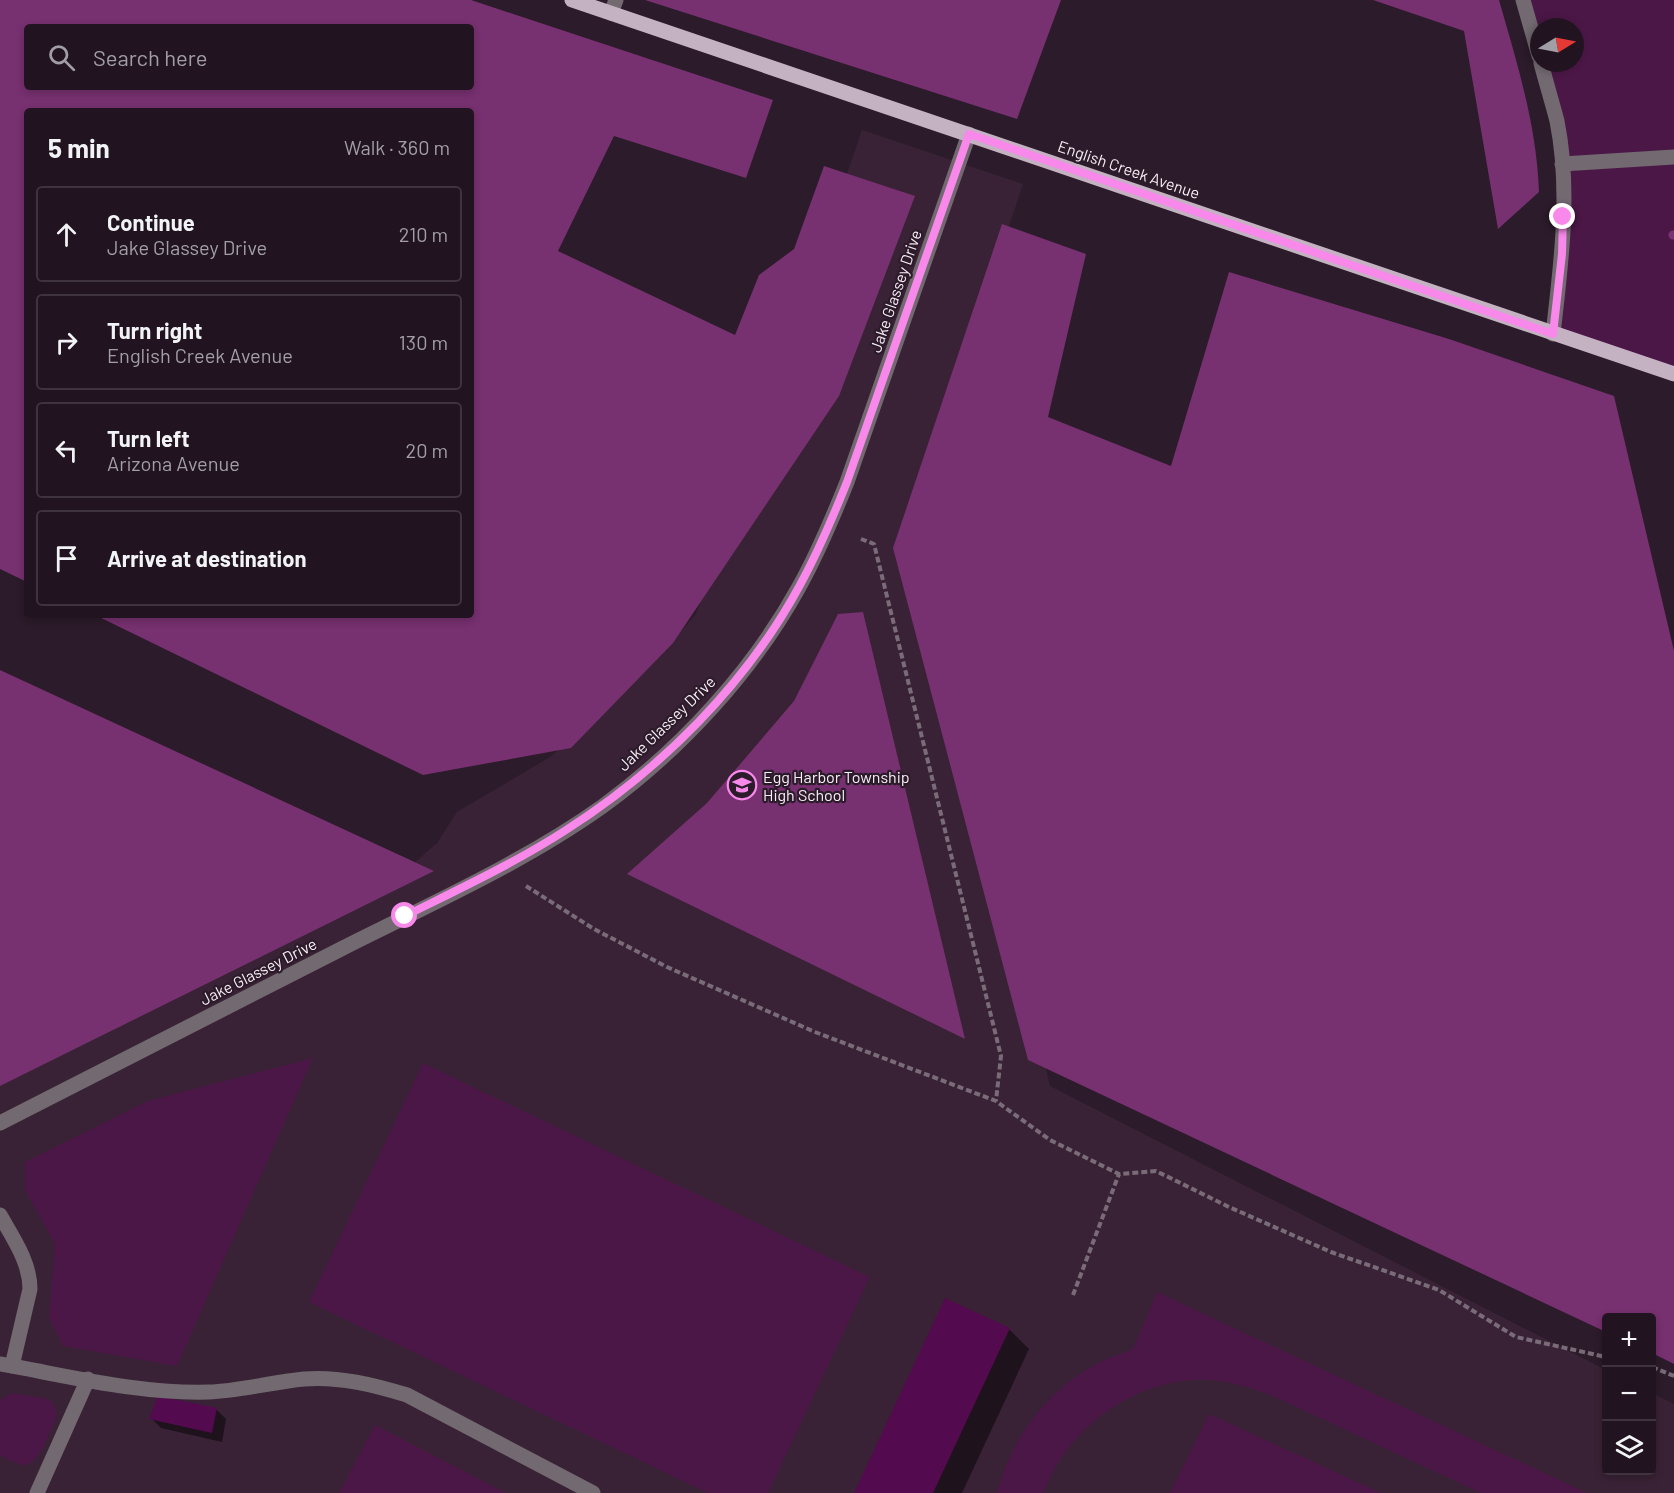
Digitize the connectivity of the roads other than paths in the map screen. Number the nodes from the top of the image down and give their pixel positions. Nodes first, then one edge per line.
1 (572, 0) edge
2 (1523, 0) edge
3 (614, 7) edge
4 (1530, 24) edge
5 (1543, 72) edge
6 (969, 134) junction
7 (1674, 157) edge
8 (1562, 164) junction
9 (1553, 334) junction
10 (1674, 374) edge
11 (0, 1123) edge
12 (0, 1215) edge
13 (6, 1365) edge
14 (88, 1379) junction
15 (37, 1493) edge
16 (593, 1493) edge

1 - 3 main road, English Creek Avenue
2 - 4 street
3 - 6 main road, English Creek Avenue
5 - 8 street
6 - 9 main road, English Creek Avenue
6 - 11 street, Jake Glassey Drive
7 - 8 street
8 - 9 street
9 - 10 main road, English Creek Avenue
12 - 13 street
13 - 14 street
14 - 15 street
14 - 16 street

